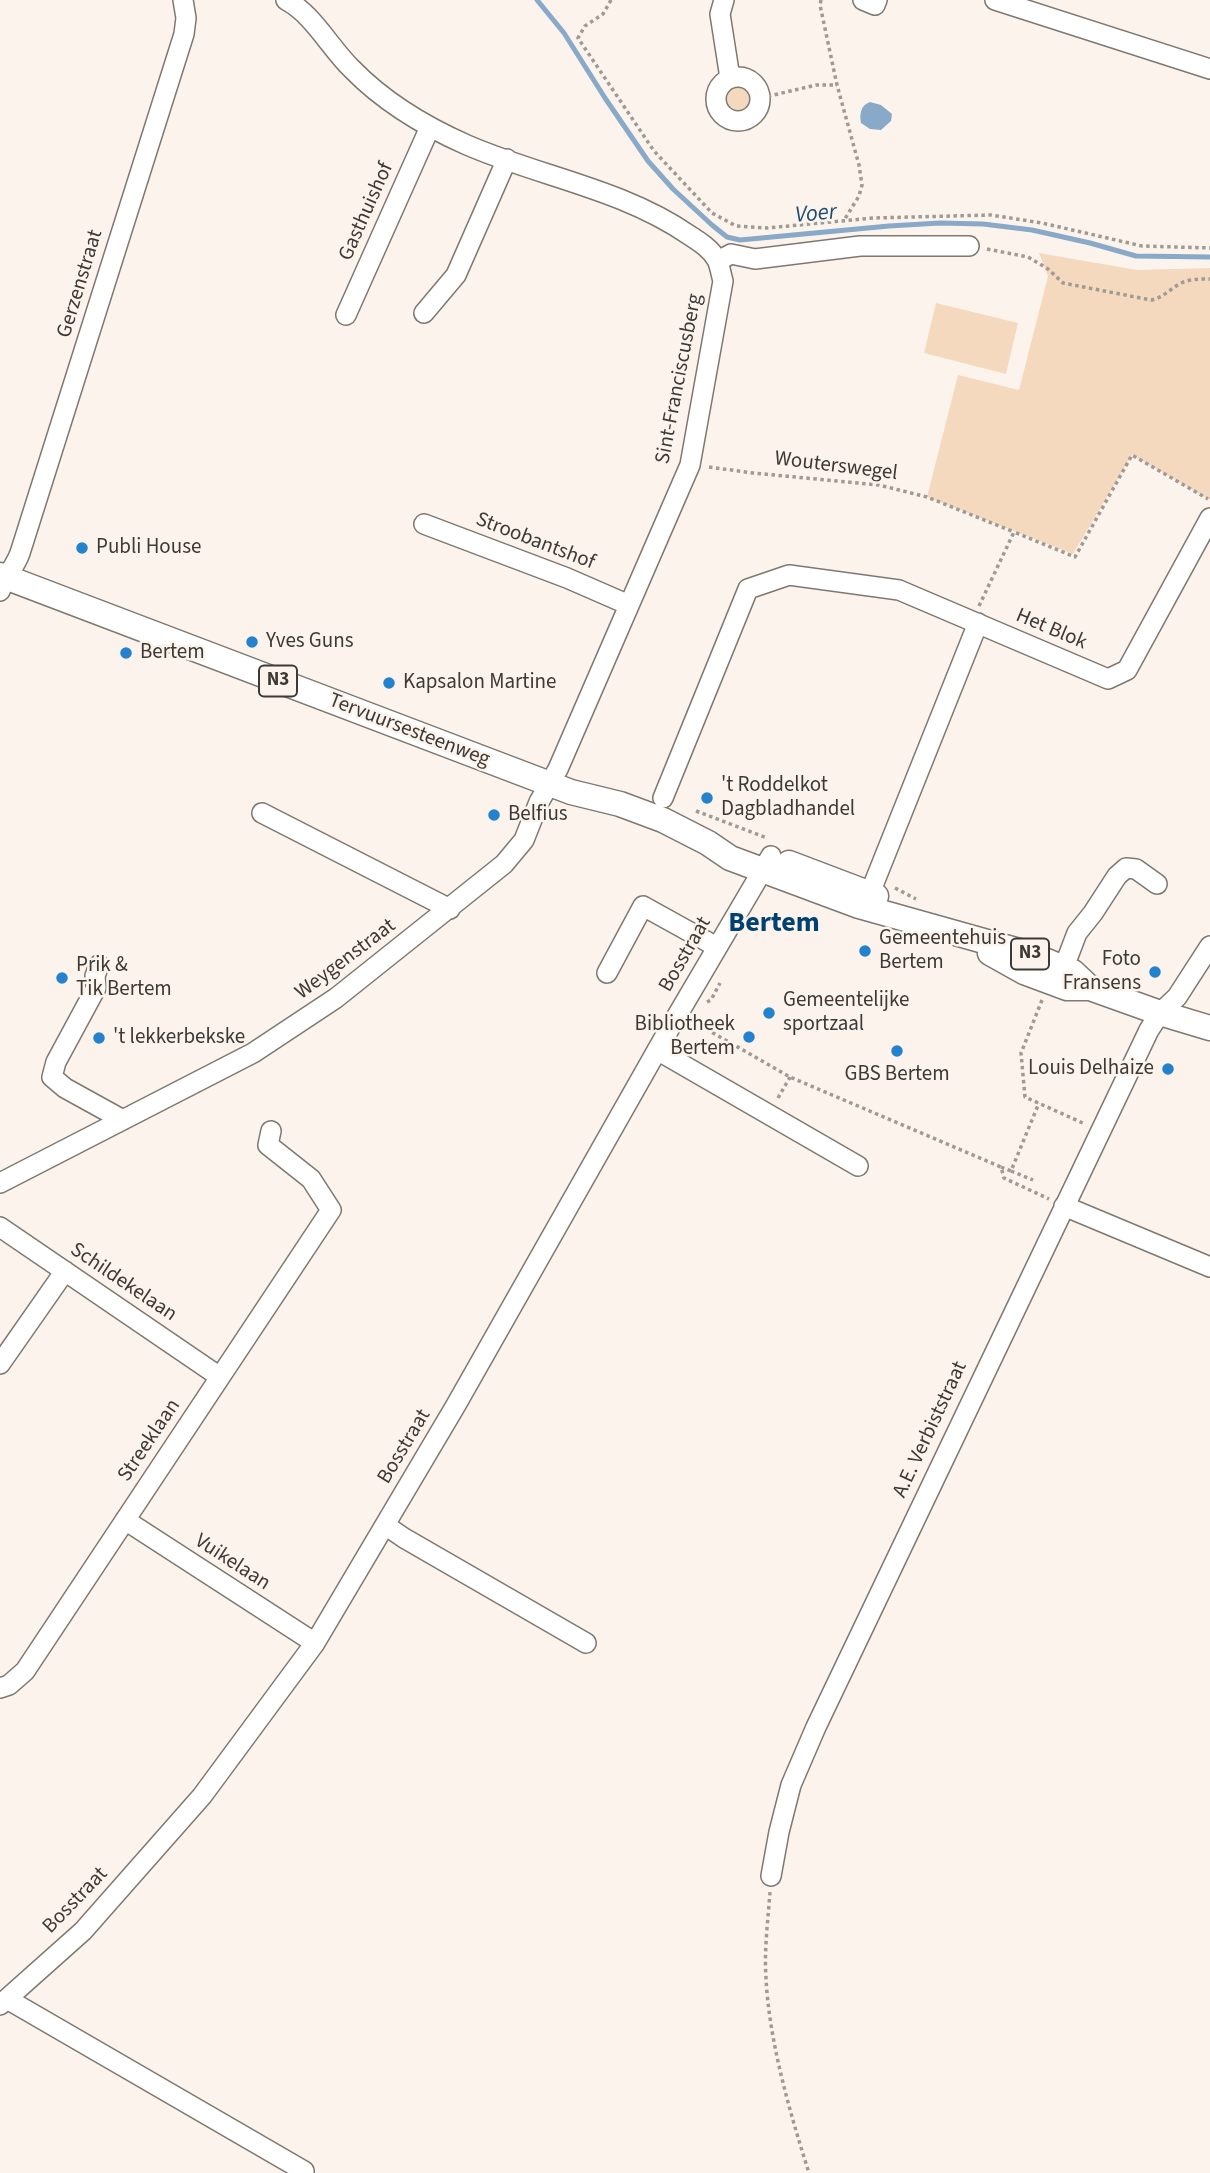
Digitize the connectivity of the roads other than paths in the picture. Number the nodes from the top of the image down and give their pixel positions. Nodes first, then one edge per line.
1 (183, 0) edge
2 (286, 0) edge
3 (724, 0) edge
4 (863, 0) edge
5 (877, 0) edge
6 (995, 0) edge
7 (1210, 69) edge
8 (730, 78) junction
9 (429, 127) junction
10 (507, 159) junction
11 (969, 246) road end
12 (718, 261) junction
13 (424, 313) dead end
14 (346, 315) dead end
15 (1210, 517) edge
16 (424, 524) dead end
17 (3, 581) edge
18 (629, 605) junction
19 (975, 622) junction
20 (549, 784) junction
21 (663, 809) junction
22 (262, 813) dead end
23 (767, 863) junction
24 (1157, 884) dead end
25 (864, 900) junction
26 (450, 909) junction
27 (962, 936) junction
28 (1210, 946) edge
29 (717, 947) junction
30 (99, 965) dead end
31 (1064, 967) junction
32 (607, 973) dead end
33 (1090, 988) junction
34 (1160, 1013) junction
35 (1210, 1028) edge
36 (657, 1050) junction
37 (123, 1120) junction
38 (271, 1131) dead end
39 (858, 1166) dead end
40 (0, 1183) edge
41 (1064, 1206) junction
42 (0, 1227) edge
43 (1210, 1267) edge
44 (65, 1271) junction
45 (0, 1364) edge
46 (220, 1377) junction
47 (125, 1520) junction
48 (385, 1525) junction
49 (315, 1643) junction
50 (586, 1643) dead end
51 (0, 1688) edge
52 (771, 1876) road end
53 (3, 2002) edge
54 (304, 2171) dead end

1 - 17 street, Gerzenstraat
2 - 9 street
3 - 8 street
4 - 5 street
6 - 7 street
8 - 8 street
9 - 10 street
9 - 14 street, Gasthuishof
10 - 12 street
10 - 13 street
11 - 12 street
12 - 18 street, Sint-Franciscusberg
15 - 19 street, Het Blok
16 - 18 street, Stroobantshof
17 - 20 main road, Tervuursesteenweg / N3
18 - 20 street, Sint-Franciscusberg
19 - 21 street, Het Blok
19 - 25 street
20 - 21 main road, Tervuursesteenweg / N3
20 - 26 street, Weygenstraat
21 - 23 main road, Tervuursesteenweg / N3
22 - 26 street
23 - 25 main road, Tervuursesteenweg / N3
23 - 29 street, Bosstraat
24 - 31 street
25 - 27 main road, Tervuursesteenweg / N3
26 - 37 street, Weygenstraat
27 - 31 main road, Tervuursesteenweg / N3
27 - 33 main road, Tervuursesteenweg / N3
28 - 34 street, A.E. Verbiststraat
29 - 32 street
29 - 36 street, Bosstraat
30 - 37 street
31 - 33 main road, Tervuursesteenweg / N3
33 - 34 main road, Tervuursesteenweg / N3
34 - 35 main road, Tervuursesteenweg / N3
34 - 41 street, A.E. Verbiststraat
36 - 39 street
36 - 48 street, Bosstraat
37 - 40 street, Weygenstraat
38 - 46 street, Streeklaan
41 - 43 street
41 - 52 street, A.E. Verbiststraat
42 - 44 street, Schildekelaan
44 - 45 street
44 - 46 street, Schildekelaan
46 - 47 street, Streeklaan
47 - 49 street, Vuikelaan
47 - 51 street, Streeklaan
48 - 49 street, Bosstraat
48 - 50 street
49 - 53 street, Bosstraat
53 - 54 street

